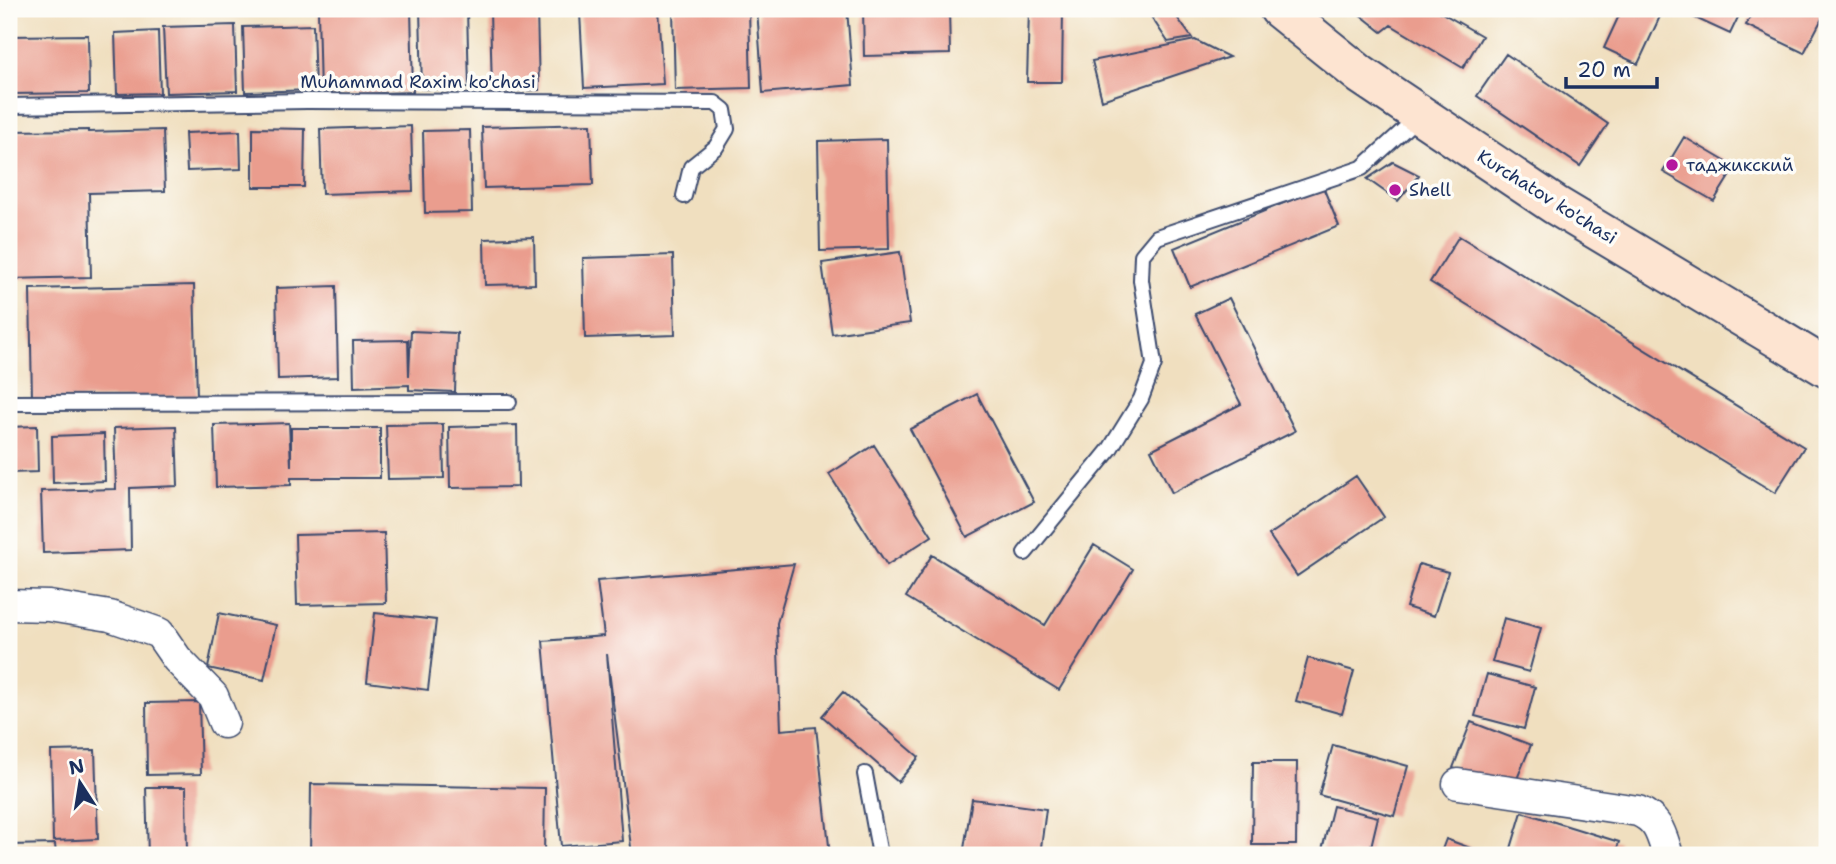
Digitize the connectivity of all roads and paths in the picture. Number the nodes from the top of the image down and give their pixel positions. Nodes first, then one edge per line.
1 (1279, 9) edge
2 (9, 106) edge
3 (1420, 115) junction
4 (684, 196) dead end
5 (1827, 368) edge
6 (509, 401) dead end
7 (9, 403) edge
8 (1025, 552) dead end
9 (9, 605) edge
10 (224, 723) dead end
11 (865, 774) dead end
12 (1458, 784) dead end
13 (880, 855) edge
14 (1668, 855) edge

1 - 3 main road, Kurchatov ko'chasi
2 - 4 lane, Muhammad Raxim ko'chasi
3 - 5 main road, Kurchatov ko'chasi
3 - 8 lane
6 - 7 lane
9 - 10 street
11 - 13 lane
12 - 14 street

